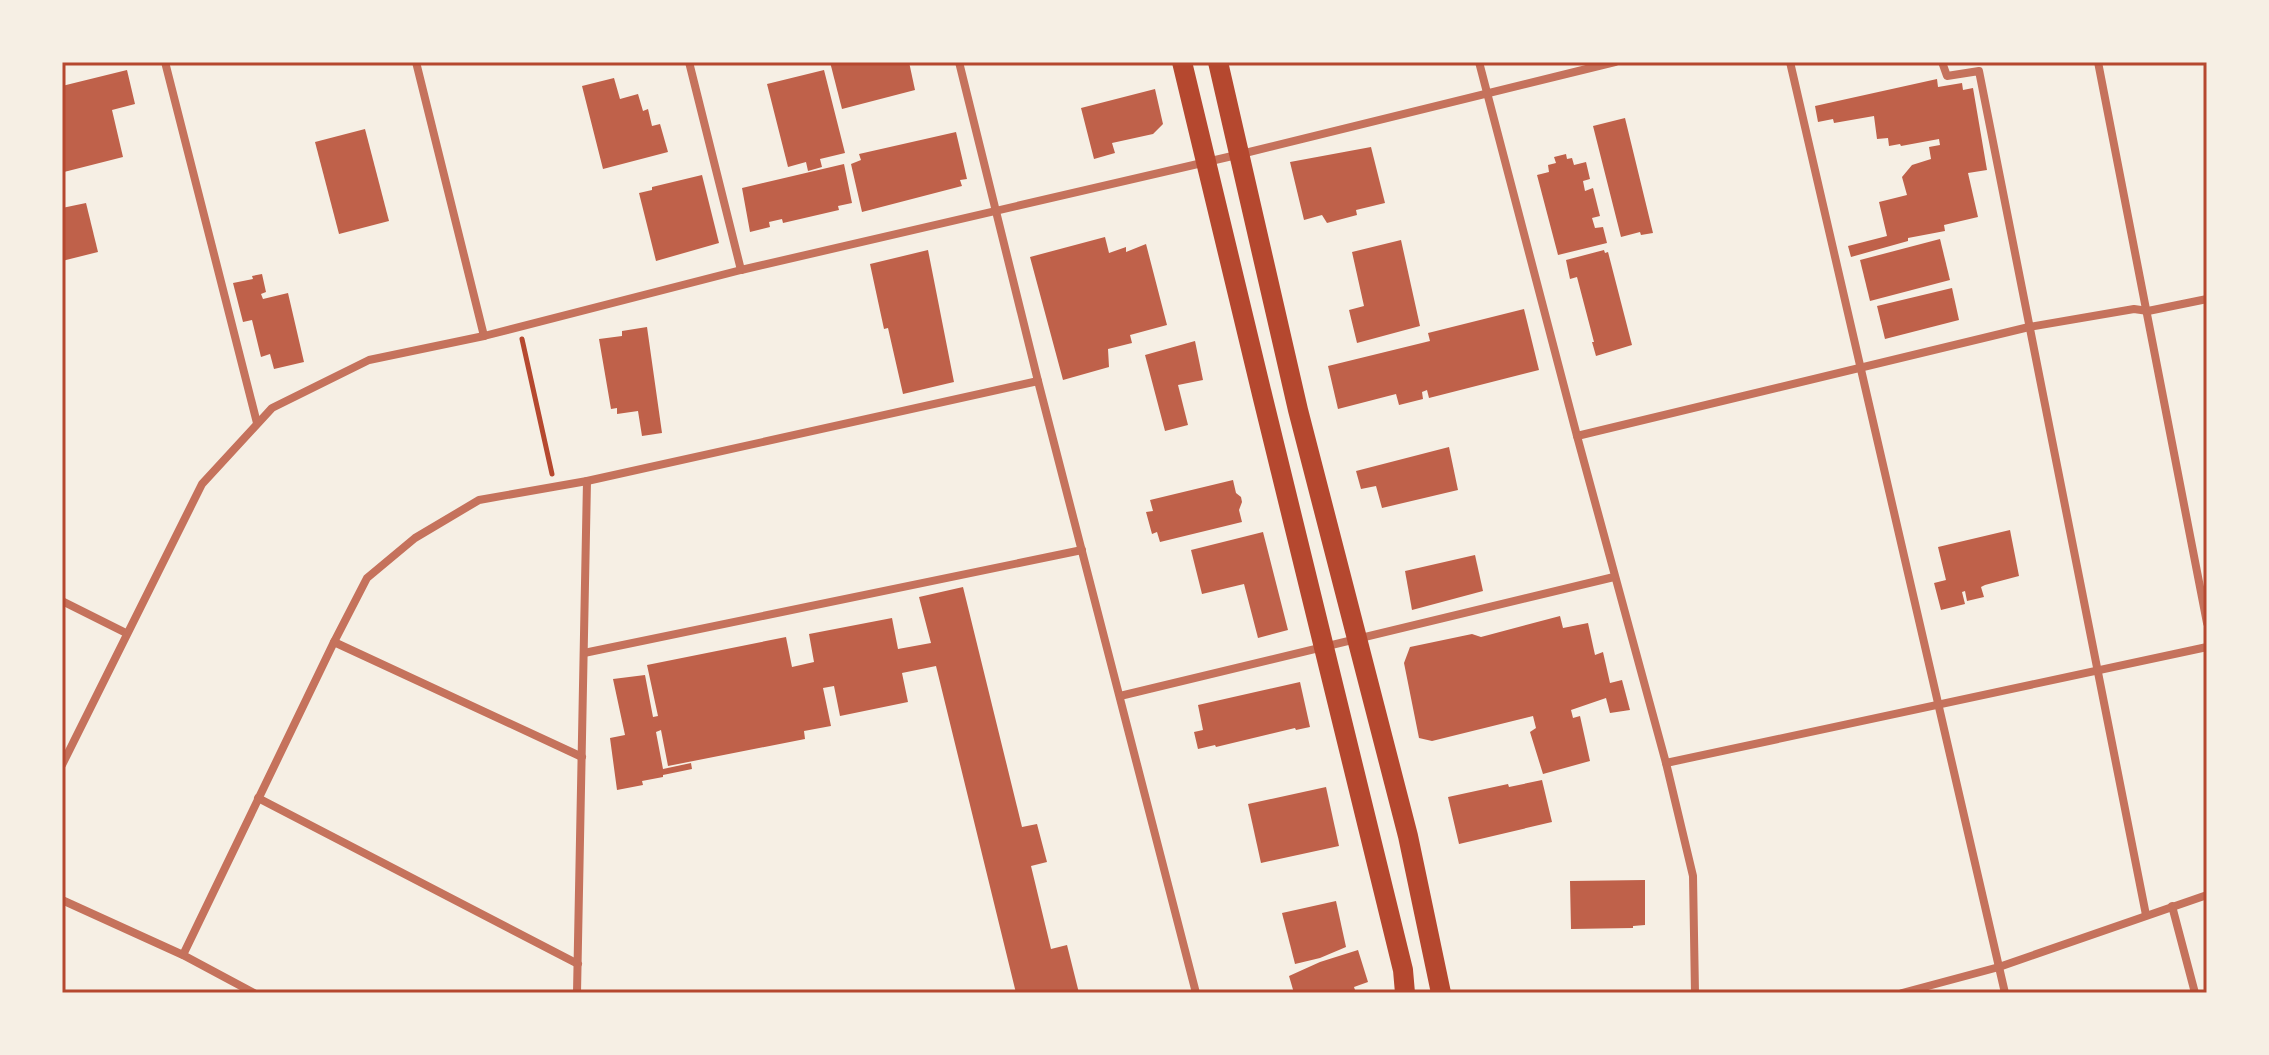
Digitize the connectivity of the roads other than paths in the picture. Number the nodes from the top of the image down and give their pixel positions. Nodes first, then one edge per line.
1 (165, 62) edge
2 (416, 62) edge
3 (689, 62) edge
4 (959, 62) edge
5 (1182, 62) edge
6 (1218, 62) edge
7 (1479, 62) edge
8 (1615, 62) edge
9 (1790, 62) edge
10 (1942, 62) edge
11 (2098, 62) edge
12 (1487, 92) junction
13 (1241, 154) junction
14 (1206, 162) junction
15 (996, 210) junction
16 (741, 270) junction
17 (2207, 299) edge
18 (2148, 311) junction
19 (2029, 327) junction
20 (484, 336) junction
21 (1859, 367) junction
22 (1038, 381) junction
23 (257, 423) junction
24 (1577, 436) junction
25 (587, 481) junction
26 (1082, 550) junction
27 (1614, 577) junction
28 (62, 601) edge
29 (2207, 623) edge
30 (126, 633) junction
31 (1357, 639) junction
32 (334, 642) junction
33 (1323, 647) junction
34 (2207, 647) edge
35 (584, 653) junction
36 (2097, 670) junction
37 (1120, 696) junction
38 (1938, 705) junction
39 (582, 757) junction
40 (1666, 763) junction
41 (62, 765) edge
42 (258, 798) junction
43 (2207, 895) edge
44 (62, 900) edge
45 (2172, 906) junction
46 (2146, 915) junction
47 (183, 955) junction
48 (578, 964) junction
49 (1999, 967) junction
50 (254, 993) edge
51 (577, 993) edge
52 (1196, 993) edge
53 (1405, 993) edge
54 (1441, 993) edge
55 (1695, 993) edge
56 (1902, 993) edge
57 (2005, 993) edge
58 (2195, 993) edge

1 - 23 street
2 - 20 street
3 - 16 street
4 - 15 street
5 - 14 main road
6 - 13 main road
7 - 12 street
8 - 12 street
9 - 21 street
10 - 19 street
11 - 18 street
12 - 13 street
12 - 24 street
13 - 14 street
13 - 31 main road
14 - 15 street
14 - 33 main road
15 - 16 street
15 - 22 street
16 - 20 street
17 - 18 street
18 - 19 street
18 - 29 street
19 - 21 street
19 - 36 street
20 - 23 street
21 - 24 street
21 - 38 street
22 - 25 street
22 - 26 street
23 - 30 street
24 - 27 street
25 - 32 street
25 - 35 street
26 - 35 street
26 - 37 street
27 - 31 street
27 - 40 street
28 - 30 street
30 - 41 street
31 - 33 street
31 - 54 main road
32 - 39 street
32 - 42 street
33 - 37 street
33 - 53 main road
34 - 36 street
35 - 39 street
36 - 38 street
36 - 46 street
37 - 52 street
38 - 40 street
38 - 49 street
39 - 48 street
40 - 55 street
42 - 47 street
42 - 48 street
43 - 45 street
44 - 47 street
45 - 46 street
45 - 58 street
46 - 49 street
47 - 50 street
48 - 51 street
49 - 56 street
49 - 57 street

